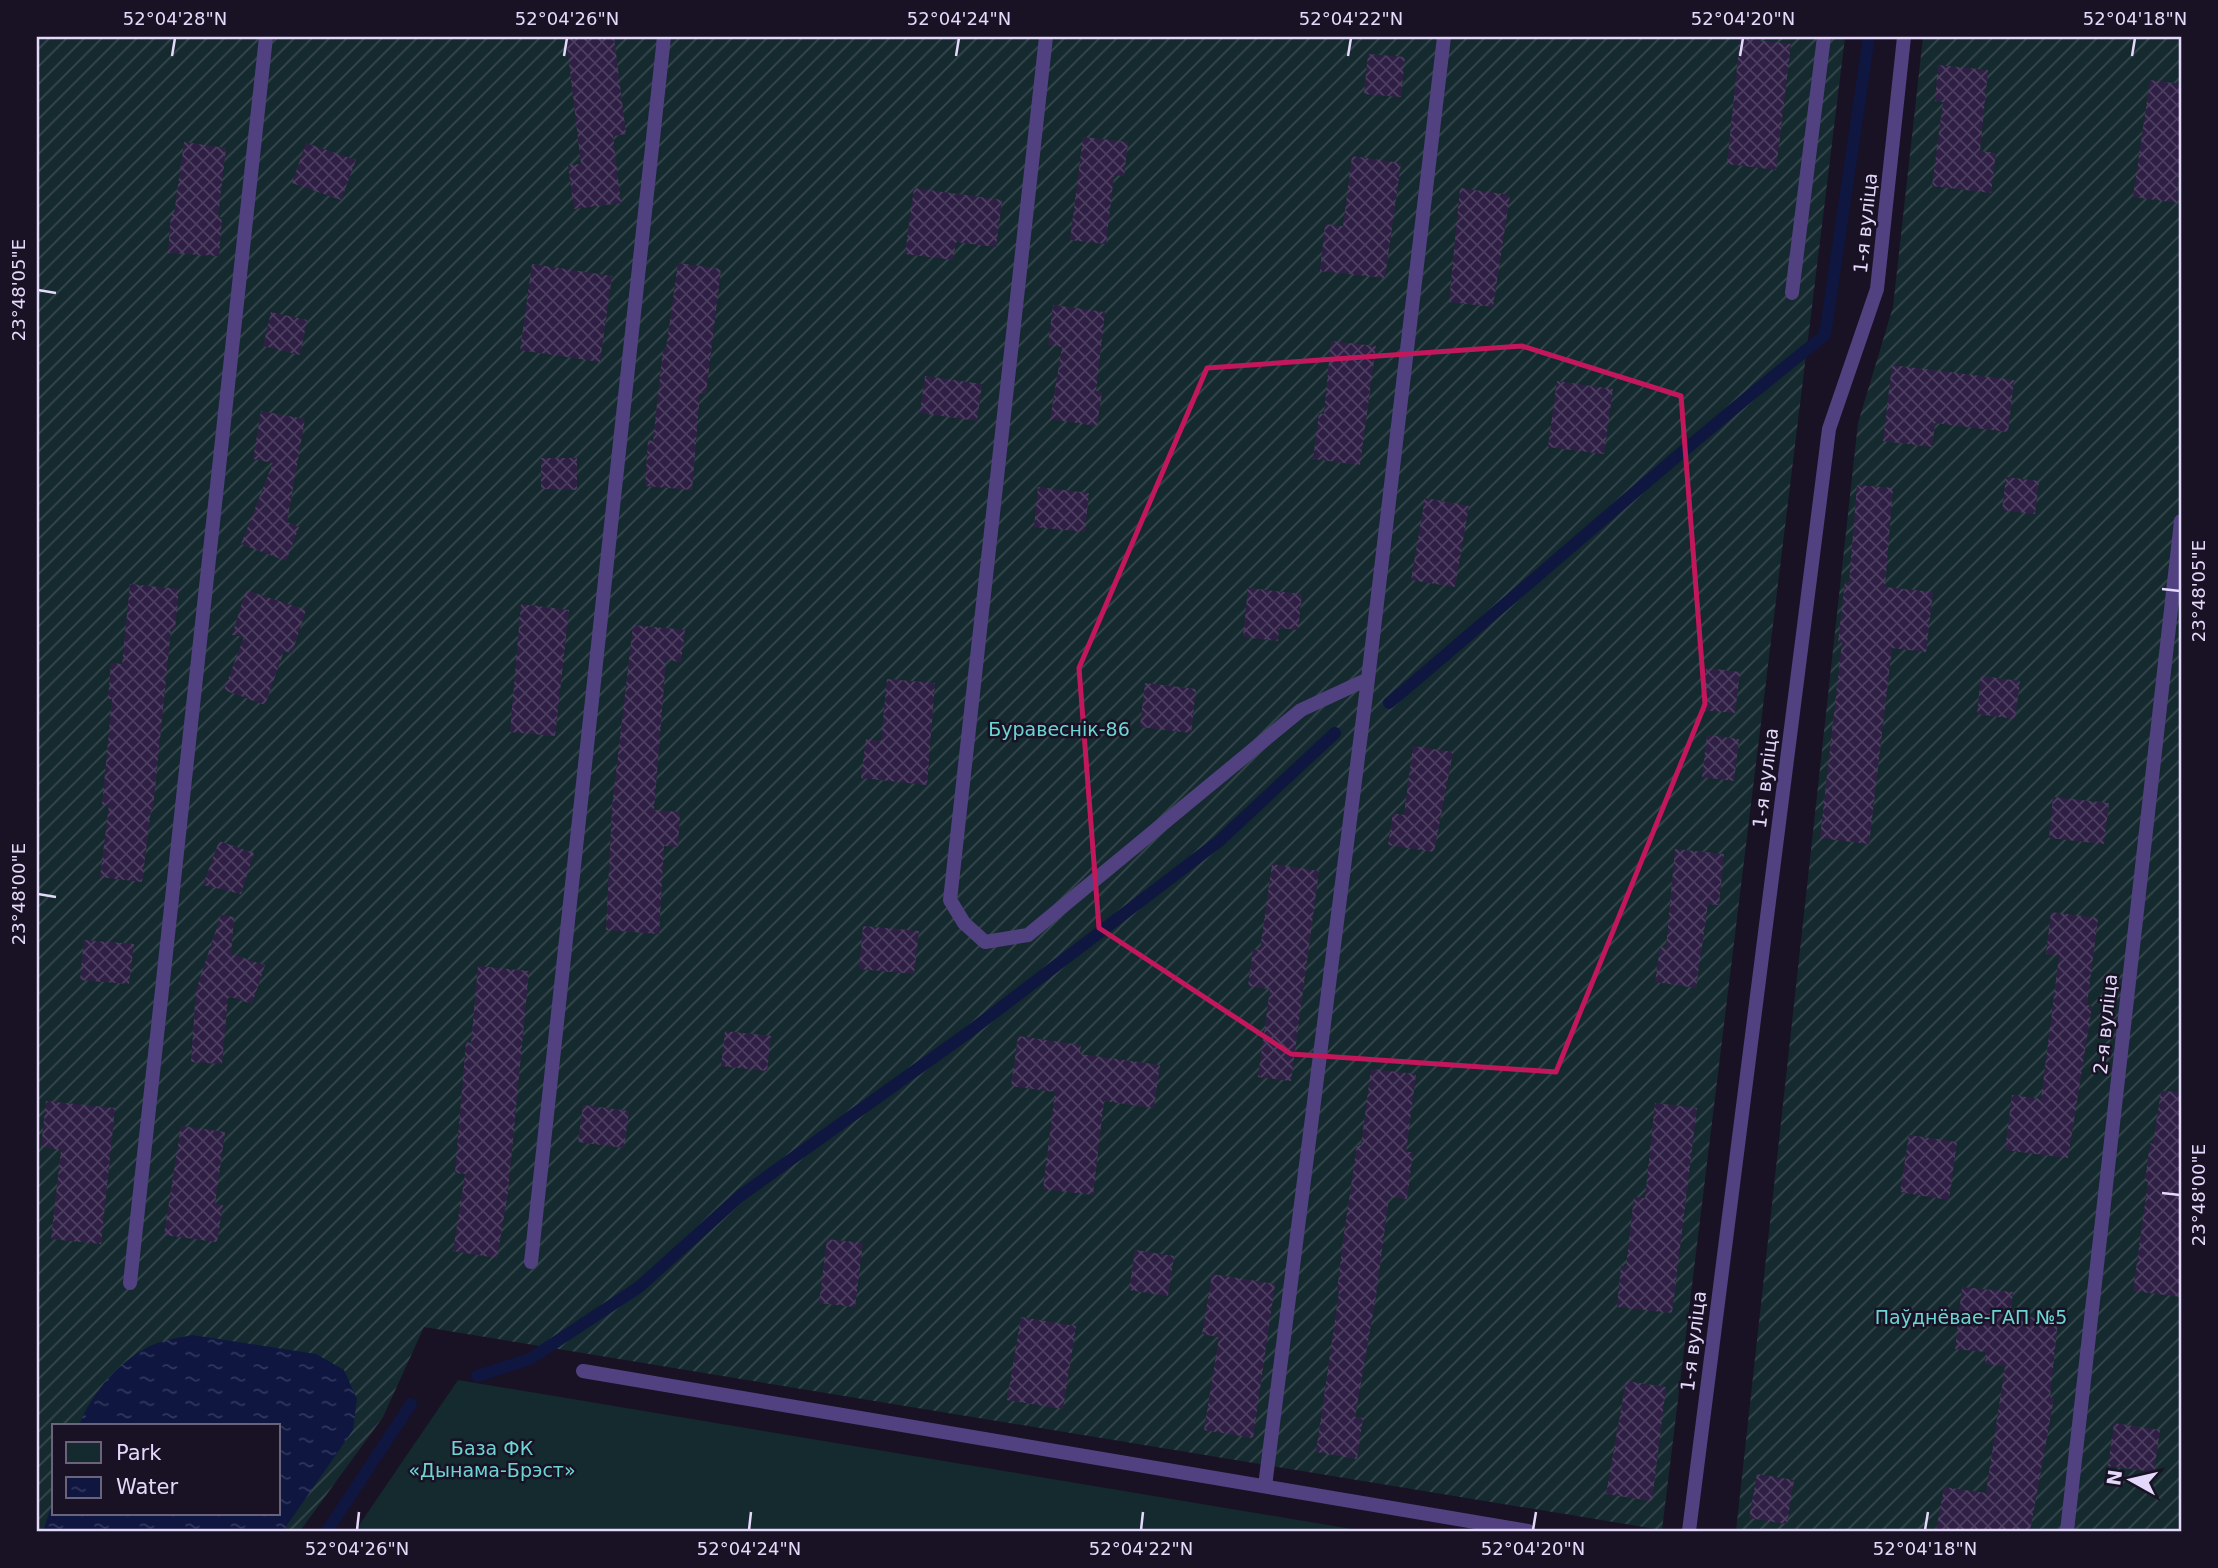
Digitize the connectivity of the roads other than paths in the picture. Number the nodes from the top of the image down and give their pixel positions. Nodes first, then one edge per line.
1 (266, 37) edge
2 (664, 37) edge
3 (1046, 37) edge
4 (1444, 37) edge
5 (1824, 37) edge
6 (1903, 37) edge
7 (1792, 293) dead end
8 (2181, 521) edge
9 (1368, 679) junction
10 (531, 1262) dead end
11 (130, 1283) dead end
12 (583, 1371) dead end
13 (1265, 1486) junction
14 (1528, 1531) edge
15 (1689, 1531) edge
16 (2067, 1531) edge

1 - 11 lane
2 - 10 lane
3 - 9 lane
4 - 9 lane
5 - 7 lane
6 - 15 lane, 1-я вуліца
8 - 16 lane, 2-я вуліца
9 - 13 lane
12 - 13 lane
13 - 14 lane

